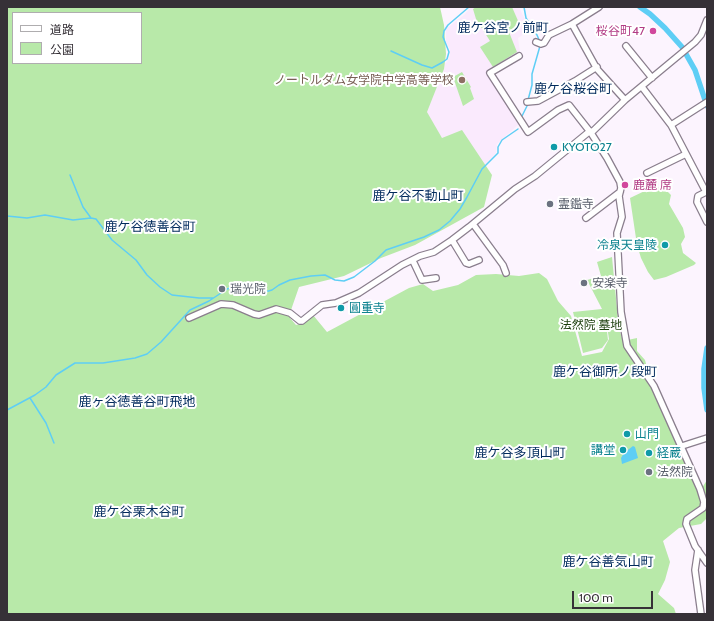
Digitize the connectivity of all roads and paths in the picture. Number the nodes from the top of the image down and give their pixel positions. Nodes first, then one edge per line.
1 (599, 7) edge
2 (707, 20) edge
3 (572, 24) junction
4 (538, 43) dead end
5 (626, 46) dead end
6 (519, 56) dead end
7 (597, 67) junction
8 (652, 78) junction
9 (642, 87) junction
10 (625, 100) junction
11 (528, 102) dead end
12 (706, 103) edge
13 (671, 126) junction
14 (590, 132) junction
15 (686, 154) junction
16 (647, 173) dead end
17 (620, 192) junction
18 (586, 218) dead end
19 (707, 222) edge
20 (473, 224) junction
21 (452, 240) junction
22 (479, 260) dead end
23 (413, 261) junction
24 (506, 273) dead end
25 (436, 278) dead end
26 (189, 318) dead end
27 (707, 438) edge
28 (682, 446) junction
29 (698, 550) junction
30 (707, 563) edge
31 (701, 614) edge

1 - 3 street
2 - 8 street
3 - 4 street
3 - 7 street
5 - 8 street
6 - 14 street
7 - 10 street
7 - 11 street
8 - 9 street
9 - 10 street
9 - 13 street
10 - 14 street
12 - 13 street
13 - 15 street
14 - 17 street
14 - 20 street
15 - 16 street
15 - 19 street
17 - 18 street
17 - 28 street
20 - 21 street
20 - 24 street
21 - 22 street
21 - 23 street
23 - 25 street
23 - 26 street
27 - 28 street
28 - 29 street
29 - 30 street
29 - 31 street

